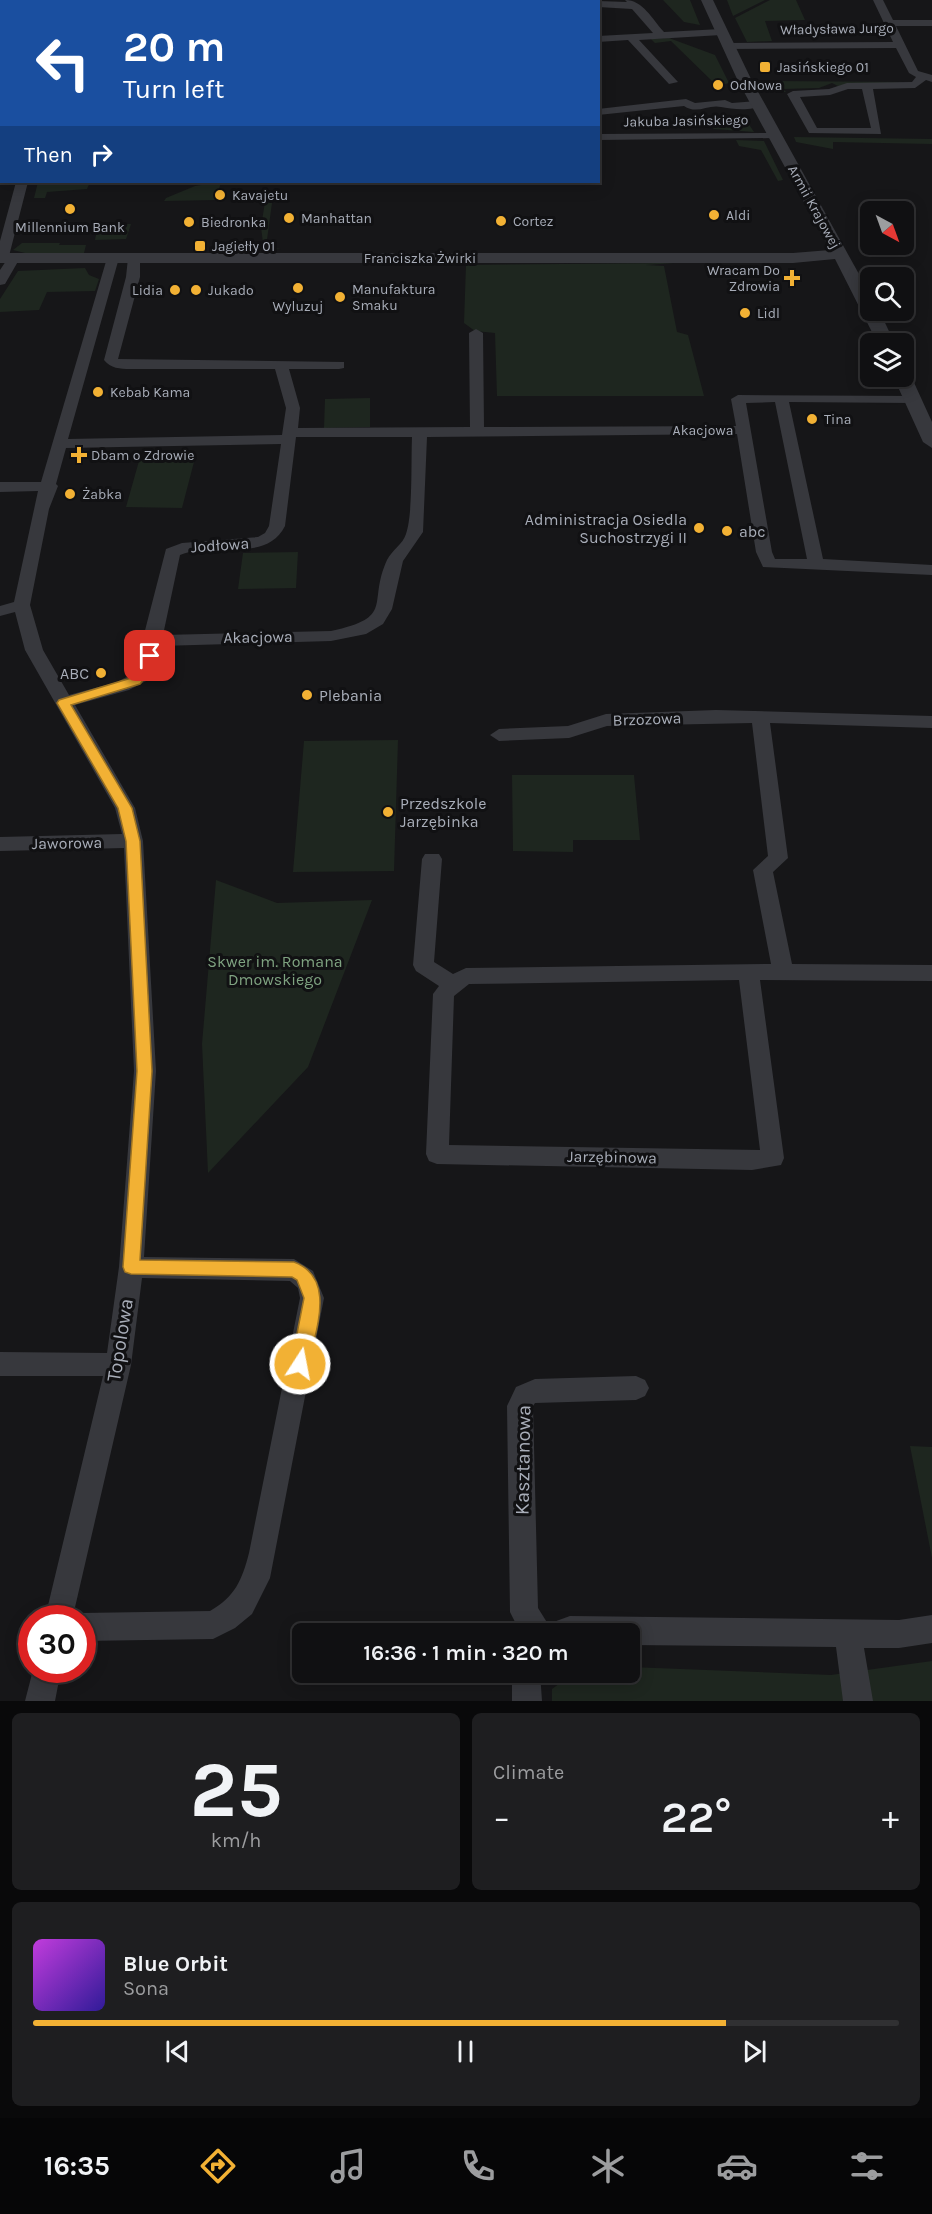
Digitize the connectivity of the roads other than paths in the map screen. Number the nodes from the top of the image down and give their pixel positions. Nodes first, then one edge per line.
1 (708, 0) edge
2 (878, 0) edge
3 (633, 3) edge
4 (600, 4) edge
5 (892, 23) junction
6 (932, 23) edge
7 (721, 32) junction
8 (661, 34) junction
9 (631, 37) junction
10 (600, 39) edge
11 (901, 45) junction
12 (727, 46) junction
13 (927, 78) edge
14 (673, 82) dead end
15 (867, 86) junction
16 (757, 105) junction
17 (600, 112) edge
18 (774, 135) junction
19 (600, 137) edge
20 (22, 183) edge
21 (840, 254) junction
22 (5, 258) edge
23 (113, 258) junction
24 (134, 258) junction
25 (0, 281) edge
26 (860, 291) edge
27 (476, 333) dead end
28 (280, 365) junction
29 (339, 365) dead end
30 (907, 387) edge
31 (781, 398) junction
32 (912, 399) junction
33 (477, 430) junction
34 (744, 430) junction
35 (420, 432) junction
36 (289, 436) junction
37 (932, 442) edge
38 (61, 444) junction
39 (50, 486) junction
40 (0, 487) edge
41 (816, 564) junction
42 (932, 570) edge
43 (22, 605) junction
44 (0, 611) edge
45 (153, 641) junction
46 (63, 703) junction
47 (760, 718) junction
48 (932, 722) edge
49 (499, 735) dead end
50 (133, 841) junction
51 (0, 844) edge
52 (432, 860) dead end
53 (783, 971) junction
54 (748, 972) junction
55 (932, 973) edge
56 (452, 984) junction
57 (131, 1267) junction
58 (0, 1364) edge
59 (118, 1365) junction
60 (636, 1388) dead end
61 (62, 1605) edge
62 (531, 1623) edge
63 (96, 1627) edge
64 (932, 1629) edge
65 (640, 1631) edge
66 (849, 1633) junction
67 (45, 1683) edge
68 (526, 1683) edge
69 (40, 1701) edge
70 (527, 1701) edge
71 (858, 1701) edge

1 - 7 street, Armii Krajowej
2 - 5 street, Władysława Jurgo
3 - 4 street
3 - 8 street
5 - 6 street
5 - 11 street, Władysława Jurgo
7 - 8 street
7 - 12 street, Armii Krajowej
8 - 9 street
9 - 10 street
9 - 14 street
11 - 12 street, Władysława Jurgo
11 - 13 street
12 - 16 street, Armii Krajowej
13 - 15 street
15 - 15 street
16 - 17 street
16 - 18 street, Armii Krajowej
18 - 19 street, Jakuba Jasińskiego
18 - 21 street, Armii Krajowej
20 - 22 street
21 - 24 street, Franciszka Żwirki
21 - 26 street, Armii Krajowej
22 - 23 street, Franciszka Żwirki
22 - 25 street
23 - 24 street, Franciszka Żwirki
23 - 38 street
24 - 28 street
27 - 33 street
28 - 29 street
28 - 36 street, Jodłowa
30 - 32 street
31 - 32 street
31 - 34 street
31 - 41 street
32 - 37 street
33 - 34 street, Akacjowa
33 - 35 street, Akacjowa
34 - 41 street, Akacjowa
35 - 36 street, Akacjowa
35 - 45 street, Akacjowa
36 - 38 street
36 - 45 street, Jodłowa
38 - 39 street
39 - 40 street
39 - 43 street
41 - 42 street, Akacjowa
43 - 44 street
43 - 46 street
45 - 46 street, Jodłowa
46 - 50 street
47 - 48 street, Brzozowa
47 - 49 street, Brzozowa
47 - 53 street
50 - 51 street, Jaworowa
50 - 57 street, Topolowa
52 - 56 street
53 - 54 street
53 - 55 street
54 - 56 street
54 - 56 street, Jarzębinowa
57 - 59 street, Topolowa
57 - 63 street
58 - 59 street
59 - 61 street, Topolowa
60 - 62 street, Kasztanowa
64 - 66 street
65 - 66 street
66 - 71 street
67 - 69 street
68 - 70 street

